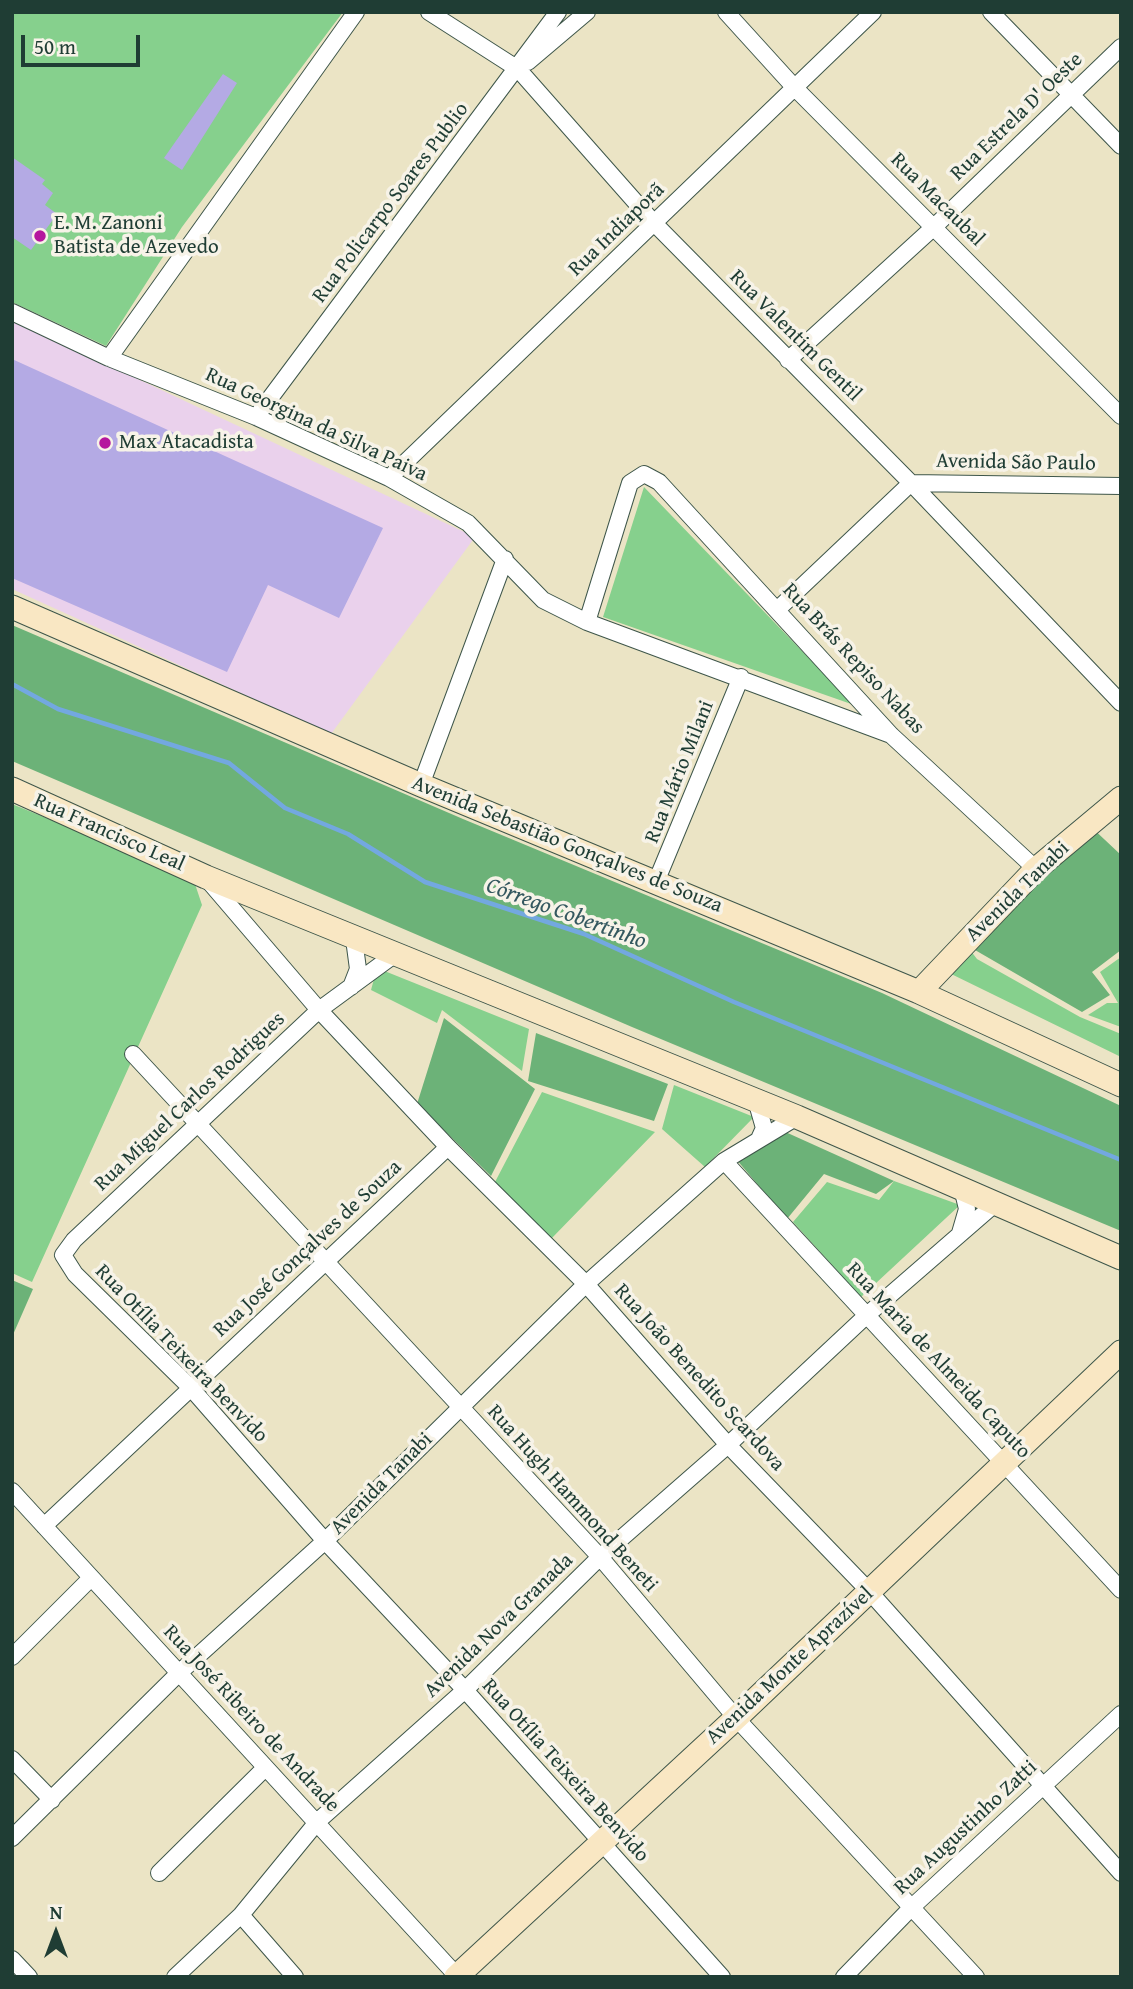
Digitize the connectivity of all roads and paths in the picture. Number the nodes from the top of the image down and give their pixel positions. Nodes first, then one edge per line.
1 (356, 12) edge
2 (429, 12) edge
3 (558, 12) edge
4 (587, 12) edge
5 (726, 12) edge
6 (873, 12) edge
7 (991, 12) edge
8 (1121, 47) edge
9 (518, 69) junction
10 (795, 88) junction
11 (1069, 94) junction
12 (1121, 146) edge
13 (654, 223) junction
14 (935, 226) junction
15 (12, 312) edge
16 (109, 358) junction
17 (788, 360) junction
18 (1121, 416) edge
19 (256, 417) junction
20 (389, 478) junction
21 (911, 483) junction
22 (1121, 486) edge
23 (505, 559) junction
24 (12, 607) edge
25 (778, 609) junction
26 (587, 622) junction
27 (741, 677) junction
28 (1121, 704) edge
29 (891, 735) junction
30 (421, 785) junction
31 (12, 789) edge
32 (1121, 798) edge
33 (1036, 869) junction
34 (206, 877) junction
35 (656, 882) junction
36 (248, 895) junction
37 (240, 918) junction
38 (354, 939) junction
39 (394, 955) junction
40 (351, 986) junction
41 (919, 992) junction
42 (319, 1010) junction
43 (134, 1054) dead end
44 (1120, 1083) edge
45 (756, 1100) junction
46 (797, 1117) junction
47 (198, 1122) junction
48 (759, 1139) junction
49 (448, 1147) junction
50 (724, 1161) junction
51 (962, 1188) junction
52 (996, 1203) junction
53 (959, 1235) junction
54 (63, 1255) joint
55 (1121, 1258) edge
56 (325, 1263) junction
57 (586, 1284) junction
58 (867, 1315) junction
59 (1121, 1352) edge
60 (191, 1388) junction
61 (460, 1407) junction
62 (728, 1445) junction
63 (1004, 1464) junction
64 (13, 1494) edge
65 (44, 1526) junction
66 (325, 1541) junction
67 (600, 1557) junction
68 (91, 1578) junction
69 (1121, 1590) edge
70 (869, 1591) junction
71 (12, 1657) edge
72 (180, 1672) junction
73 (465, 1690) junction
74 (1121, 1714) edge
75 (736, 1718) junction
76 (12, 1759) edge
77 (265, 1768) junction
78 (1041, 1786) junction
79 (52, 1800) junction
80 (318, 1821) junction
81 (12, 1838) edge
82 (600, 1843) junction
83 (159, 1873) dead end
84 (1121, 1873) edge
85 (912, 1907) junction
86 (241, 1915) junction
87 (12, 1959) edge
88 (457, 1976) edge
89 (29, 1977) edge
90 (176, 1977) edge
91 (295, 1977) edge
92 (722, 1977) edge
93 (844, 1977) edge
94 (976, 1977) edge

1 - 16 street
2 - 9 street, Rua Valentim Gentil
3 - 9 street, Rua Policarpo Soares Publio
4 - 9 street
5 - 10 street, Rua Macaubal
6 - 10 street, Rua Indiaporã
7 - 11 street
8 - 11 street, Rua Estrela D' Oeste
9 - 13 street, Rua Valentim Gentil
9 - 19 street, Rua Policarpo Soares Publio
10 - 13 street, Rua Indiaporã
10 - 14 street, Rua Macaubal
11 - 12 street
11 - 14 street, Rua Estrela D' Oeste
13 - 17 street, Rua Valentim Gentil
13 - 20 street, Rua Indiaporã
14 - 17 street, Rua Estrela D' Oeste
14 - 18 street, Rua Macaubal
15 - 16 street, Rua Georgina da Silva Paiva
16 - 19 street, Rua Georgina da Silva Paiva
17 - 21 street, Rua Valentim Gentil
19 - 20 street, Rua Georgina da Silva Paiva
20 - 23 street, Rua Georgina da Silva Paiva
21 - 22 street, Avenida São Paulo
21 - 25 street
21 - 28 street, Rua Valentim Gentil
23 - 26 street, Rua Georgina da Silva Paiva
23 - 30 street
24 - 30 main road, Avenida Sebastião Gonçalves de Souza
25 - 26 street, Rua Brás Repiso Nabas
25 - 29 street, Rua Brás Repiso Nabas
26 - 27 street, Rua Georgina da Silva Paiva
27 - 29 street, Rua Georgina da Silva Paiva
27 - 35 street, Rua Mário Milani
29 - 33 street, Rua Brás Repiso Nabas
30 - 35 main road, Avenida Sebastião Gonçalves de Souza
31 - 34 main road, Rua Francisco Leal
32 - 33 main road, Avenida Tanabi
33 - 41 main road, Avenida Tanabi
34 - 36 main road
34 - 37 street, Rua João Benedito Scardova
35 - 41 main road, Avenida Sebastião Gonçalves de Souza
36 - 37 street
36 - 38 main road
37 - 42 street, Rua João Benedito Scardova
38 - 39 main road
38 - 40 street
39 - 40 street, Rua Miguel Carlos Rodrigues
39 - 45 main road
40 - 42 street, Rua Miguel Carlos Rodrigues
41 - 44 main road, Avenida Sebastião Gonçalves de Souza
42 - 47 street, Rua Miguel Carlos Rodrigues
42 - 49 street, Rua João Benedito Scardova
43 - 47 street, Rua Hugh Hammond Beneti
45 - 46 main road
45 - 48 street
46 - 48 street, Avenida Tanabi
46 - 51 main road
47 - 54 street, Rua Miguel Carlos Rodrigues
47 - 56 street, Rua Hugh Hammond Beneti
48 - 50 street, Avenida Tanabi
49 - 56 street, Rua José Gonçalves de Souza
49 - 57 street, Rua João Benedito Scardova
50 - 57 street, Avenida Tanabi
50 - 58 street, Rua Maria de Almeida Caputo
51 - 52 main road
51 - 53 street
52 - 53 street, Avenida Nova Granada
52 - 55 main road
53 - 58 street, Avenida Nova Granada
54 - 60 street, Rua Otília Teixeira Benvido
56 - 60 street, Rua José Gonçalves de Souza
56 - 61 street, Rua Hugh Hammond Beneti
57 - 61 street, Avenida Tanabi
57 - 62 street, Rua João Benedito Scardova
58 - 62 street, Avenida Nova Granada
58 - 63 street, Rua Maria de Almeida Caputo
59 - 63 main road, Avenida Monte Aprazível
60 - 65 street, Rua José Gonçalves de Souza
60 - 66 street, Rua Otília Teixeira Benvido
61 - 66 street, Avenida Tanabi
61 - 67 street, Rua Hugh Hammond Beneti
62 - 67 street, Avenida Nova Granada
62 - 70 street, Rua João Benedito Scardova
63 - 69 street, Rua Maria de Almeida Caputo
63 - 70 main road, Avenida Monte Aprazível
64 - 65 street, Rua José Ribeiro de Andrade
65 - 68 street, Rua José Ribeiro de Andrade
66 - 72 street, Avenida Tanabi
66 - 73 street, Rua Otília Teixeira Benvido
67 - 73 street, Avenida Nova Granada
67 - 75 street, Rua Hugh Hammond Beneti
68 - 71 street
68 - 72 street, Rua José Ribeiro de Andrade
70 - 75 main road, Avenida Monte Aprazível
70 - 78 street, Rua João Benedito Scardova
72 - 77 street, Rua José Ribeiro de Andrade
72 - 79 street, Avenida Tanabi
73 - 80 street, Avenida Nova Granada
73 - 82 street, Rua Otília Teixeira Benvido
74 - 78 street, Rua Augustinho Zatti
75 - 82 main road, Avenida Monte Aprazível
75 - 85 street, Rua Hugh Hammond Beneti
76 - 79 street
77 - 80 street, Rua José Ribeiro de Andrade
77 - 83 street
78 - 84 street, Rua João Benedito Scardova
78 - 85 street, Rua Augustinho Zatti
79 - 81 street, Avenida Tanabi
80 - 86 street, Avenida Nova Granada
80 - 88 street, Rua José Ribeiro de Andrade
82 - 88 main road, Avenida Monte Aprazível
82 - 92 street, Rua Otília Teixeira Benvido
85 - 93 street, Rua Augustinho Zatti
85 - 94 street, Rua Hugh Hammond Beneti
86 - 90 street, Avenida Nova Granada
86 - 91 street
87 - 89 street

